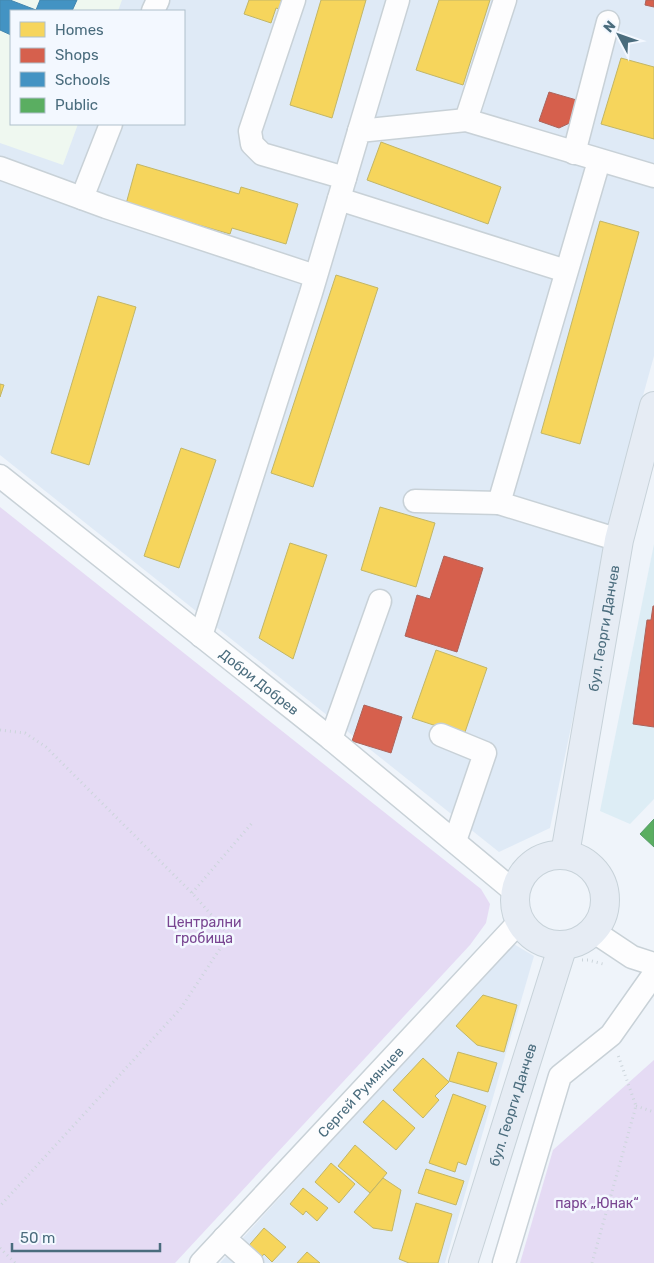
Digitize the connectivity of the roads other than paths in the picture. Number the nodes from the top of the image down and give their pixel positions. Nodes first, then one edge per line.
1 (294, 0) edge
2 (398, 0) edge
3 (505, 0) edge
4 (608, 22) dead end
5 (466, 120) junction
6 (111, 125) edge
7 (359, 131) junction
8 (574, 153) junction
9 (599, 160) junction
10 (0, 168) edge
11 (654, 176) edge
12 (342, 189) junction
13 (82, 198) junction
14 (566, 271) junction
15 (315, 276) junction
16 (654, 406) edge
17 (0, 476) edge
18 (415, 501) dead end
19 (499, 503) junction
20 (619, 540) junction
21 (380, 601) dead end
22 (201, 636) junction
23 (441, 735) dead end
24 (331, 739) junction
25 (455, 841) junction
26 (565, 854) junction
27 (515, 892) junction
28 (520, 920) junction
29 (593, 931) junction
30 (563, 945) junction
31 (654, 964) edge
32 (654, 974) edge
33 (224, 1238) junction
34 (201, 1263) edge
35 (252, 1263) edge
36 (463, 1263) edge
37 (504, 1263) edge

1 - 12 street
2 - 7 street
3 - 5 street
4 - 8 street
5 - 7 street
5 - 8 street
6 - 13 street
7 - 12 street
8 - 9 street
9 - 11 street
9 - 14 street
10 - 13 street
12 - 14 street
12 - 15 street
13 - 15 street
14 - 19 street
15 - 22 street
16 - 20 main road, бул. Георги Данчев
17 - 22 street, Добри Добрев
18 - 19 street
19 - 20 street
20 - 26 main road, бул. Георги Данчев
21 - 24 street
22 - 24 street, Добри Добрев
23 - 25 street
24 - 25 street, Добри Добрев
25 - 27 street, Добри Добрев
26 - 27 main road
26 - 29 main road
27 - 28 main road
28 - 30 main road
28 - 33 street, Сергей Румянцев
29 - 30 main road
29 - 31 street
30 - 36 main road, бул. Георги Данчев
32 - 37 street
33 - 34 street, Сергей Румянцев
33 - 35 street

